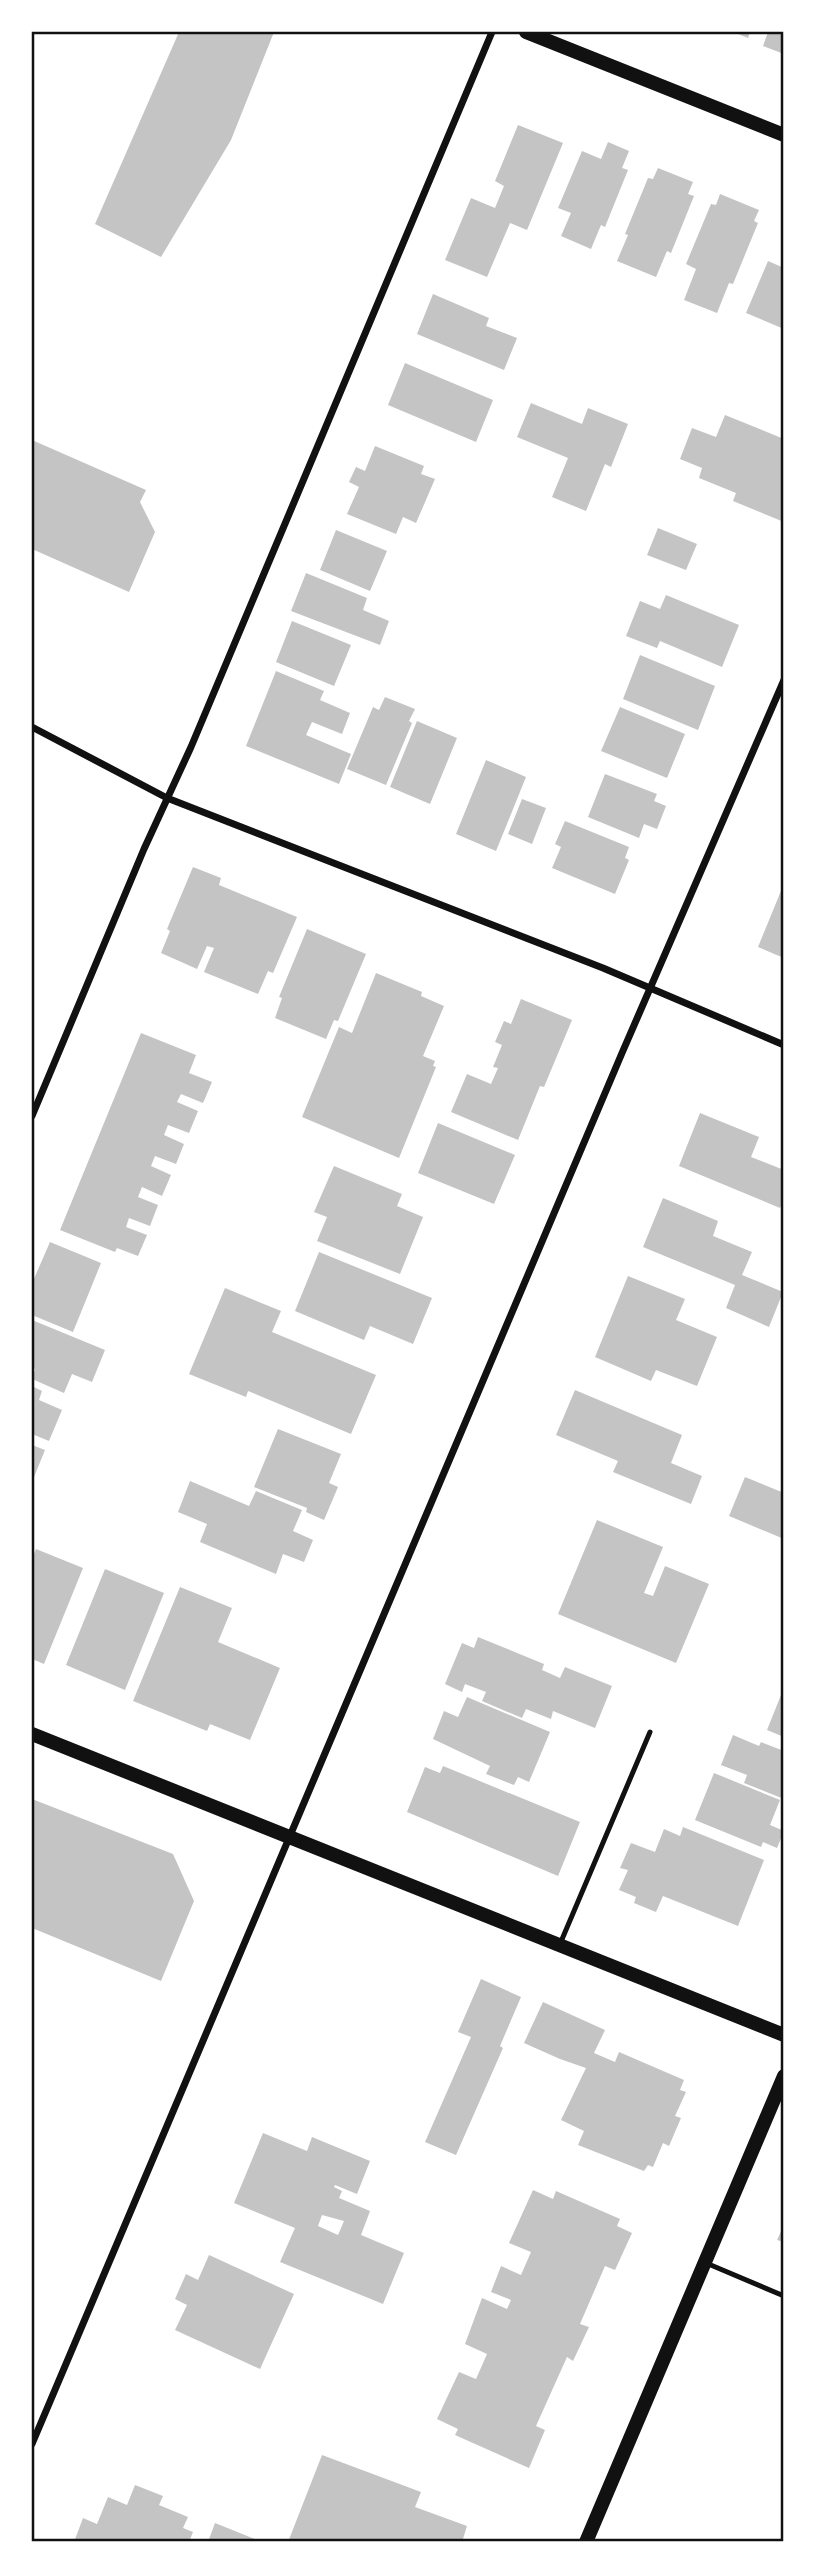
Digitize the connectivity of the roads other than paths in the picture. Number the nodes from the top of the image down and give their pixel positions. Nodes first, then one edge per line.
1 (492, 32) edge
2 (526, 32) edge
3 (783, 135) edge
4 (783, 680) edge
5 (32, 727) edge
6 (167, 797) junction
7 (649, 989) junction
8 (783, 1045) edge
9 (32, 1116) edge
10 (650, 1732) dead end
11 (32, 1734) edge
12 (289, 1838) junction
13 (559, 1947) junction
14 (783, 2035) edge
15 (783, 2076) edge
16 (704, 2263) junction
17 (783, 2296) edge
18 (32, 2444) edge
19 (586, 2542) edge

1 - 6 street
2 - 3 main road
4 - 7 street
5 - 6 street
6 - 7 street
6 - 9 street
7 - 8 street
7 - 12 street
10 - 13 lane
11 - 12 main road
12 - 13 main road
12 - 18 street
13 - 14 main road
15 - 16 main road
16 - 17 lane
16 - 19 main road

